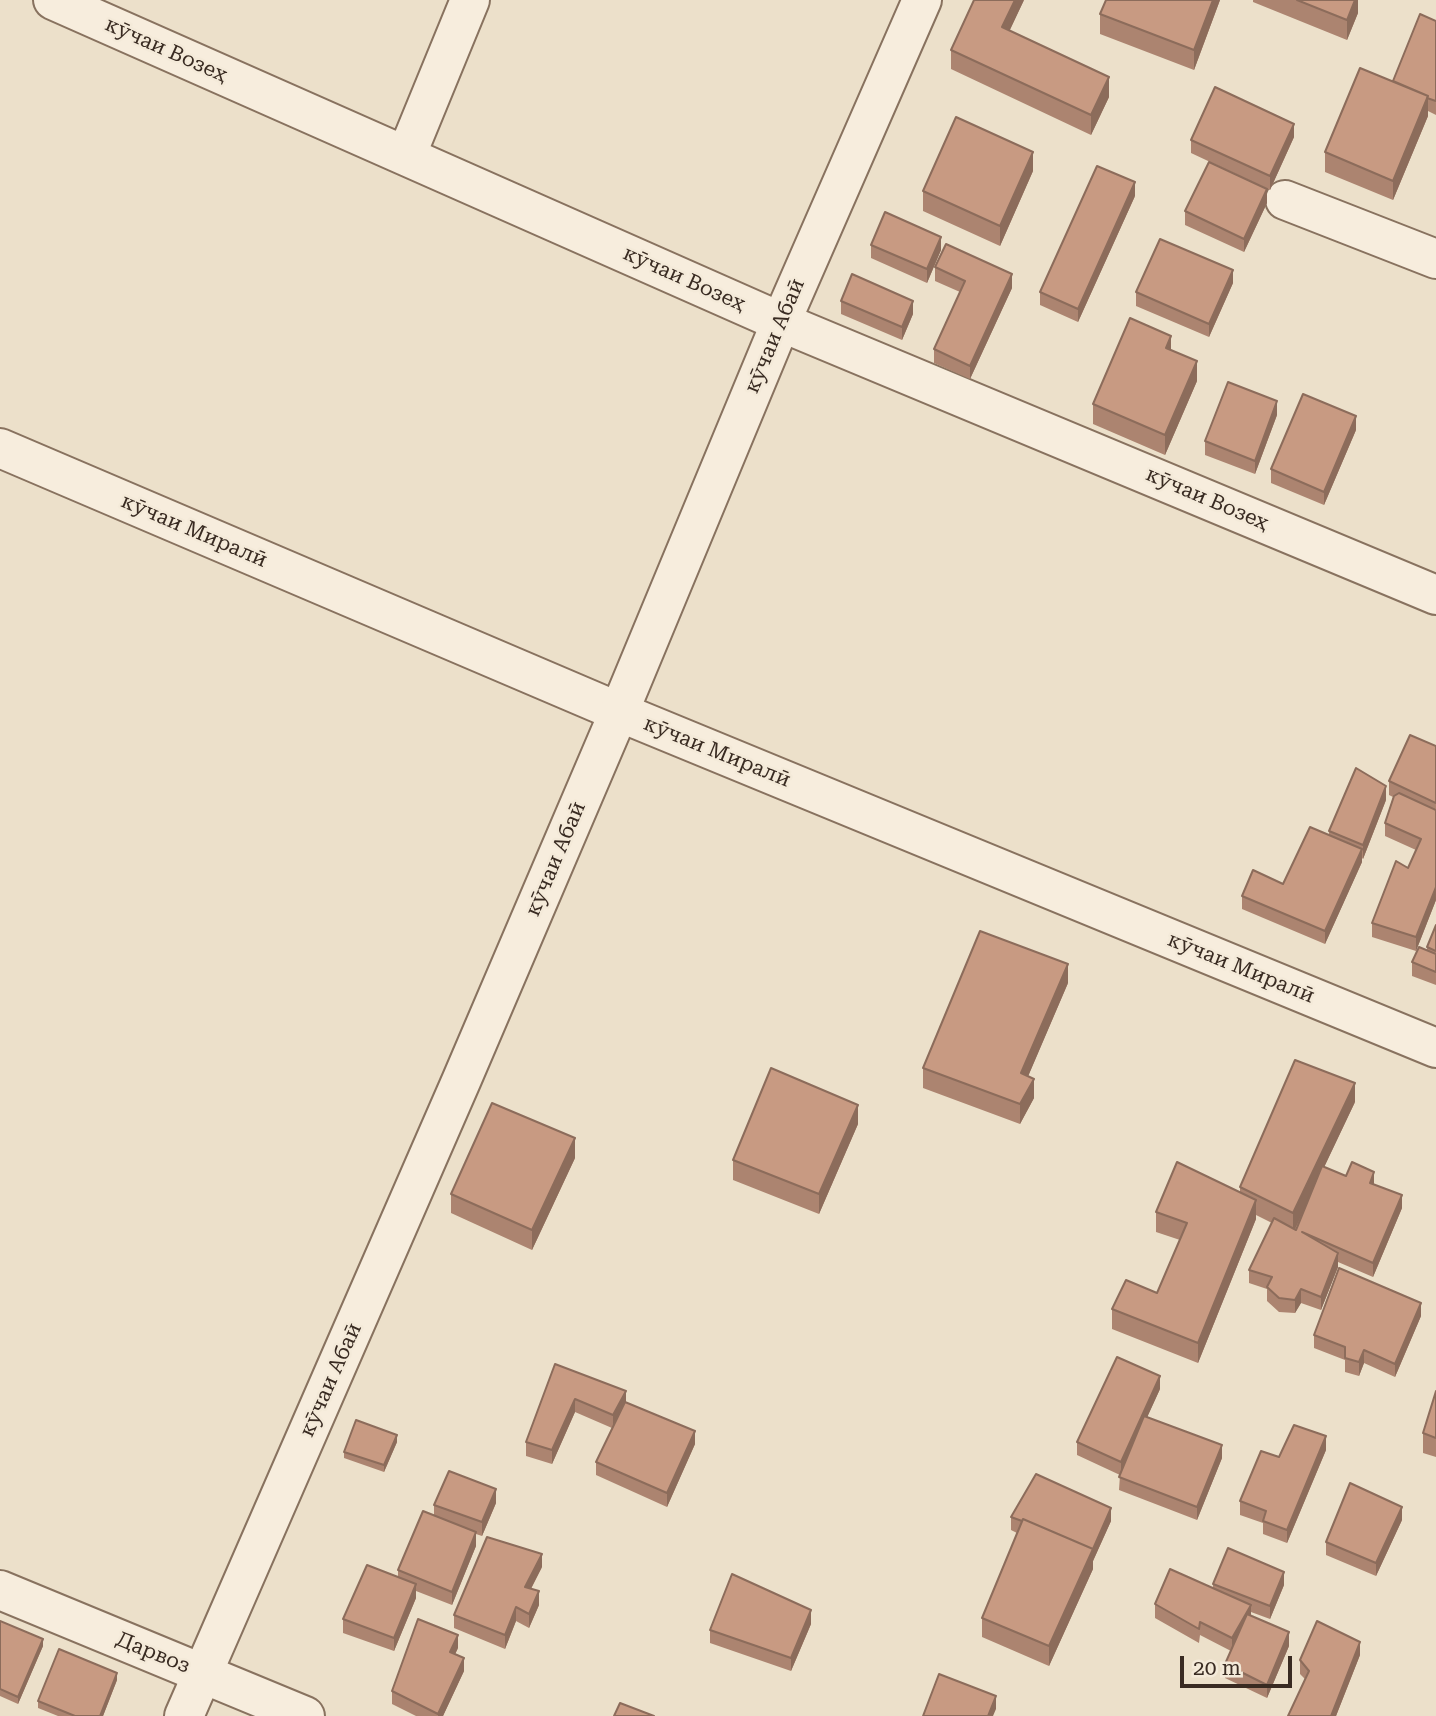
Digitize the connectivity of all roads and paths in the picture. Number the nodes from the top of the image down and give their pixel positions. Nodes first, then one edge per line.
1 (53, 0) edge
2 (470, 0) edge
3 (922, 0) edge
4 (406, 156) junction
5 (1285, 200) dead end
6 (1436, 259) edge
7 (781, 322) junction
8 (0, 448) edge
9 (1436, 595) edge
10 (619, 712) junction
11 (1436, 1048) edge
12 (0, 1590) edge
13 (203, 1674) junction
14 (184, 1716) edge
15 (305, 1716) edge

1 - 4 street, кӯчаи Возеҳ
2 - 4 street
3 - 7 street, кӯчаи Абаӣ
4 - 7 street, кӯчаи Возеҳ
5 - 6 street
7 - 9 street, кӯчаи Возеҳ
7 - 10 street, кӯчаи Абаӣ
8 - 10 street, кӯчаи Миралӣ
10 - 11 street, кӯчаи Миралӣ
10 - 13 street, кӯчаи Абаӣ
12 - 13 street, Дарвоз
13 - 14 street, кӯчаи Абаӣ
13 - 15 street, Дарвоз

